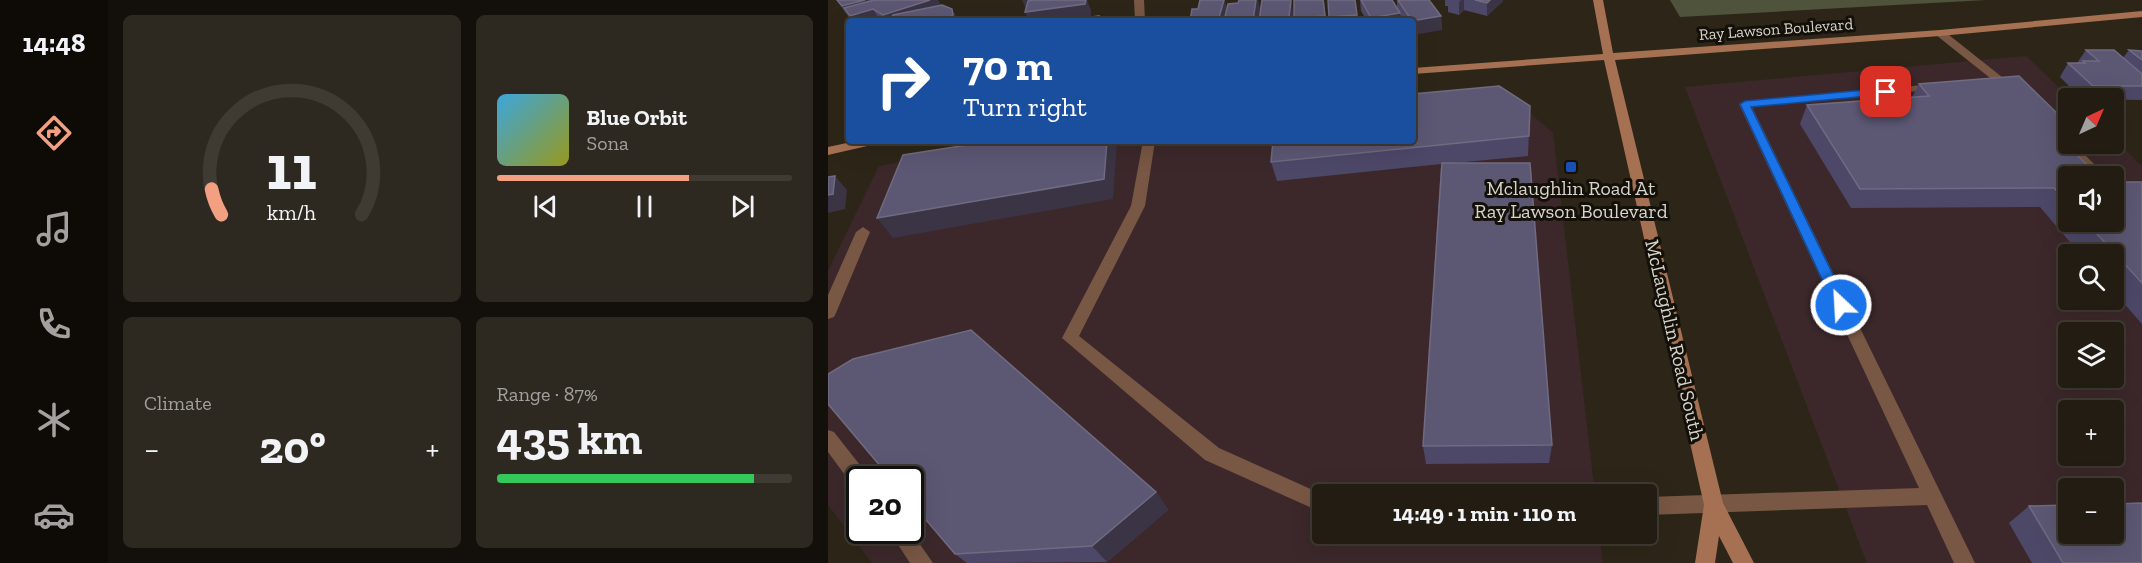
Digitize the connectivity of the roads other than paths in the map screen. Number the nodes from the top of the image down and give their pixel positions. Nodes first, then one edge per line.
1 (1139, 0) edge
2 (1598, 0) edge
3 (2142, 14) edge
4 (1140, 18) edge
5 (1941, 33) junction
6 (1610, 58) junction
7 (1416, 71) edge
8 (2004, 81) junction
9 (1980, 83) edge
10 (1945, 86) edge
11 (2025, 102) edge
12 (2055, 132) edge
13 (859, 144) edge
14 (1148, 144) edge
15 (828, 151) edge
16 (2090, 166) edge
17 (863, 232) dead end
18 (828, 313) edge
19 (828, 438) edge
20 (849, 466) edge
21 (1933, 496) junction
22 (1312, 499) edge
23 (1714, 505) junction
24 (1657, 506) edge
25 (909, 544) edge
26 (923, 563) edge
27 (1705, 563) edge
28 (1744, 563) edge
29 (1965, 563) edge

1 - 4 street
2 - 6 street, McLaughlin Road South
3 - 5 street, Ray Lawson Boulevard
5 - 6 street, Ray Lawson Boulevard
5 - 8 street
6 - 7 street, Ray Lawson Boulevard
6 - 23 street, McLaughlin Road South
8 - 9 street
8 - 11 street
10 - 21 street
12 - 16 street
13 - 15 street
14 - 22 street
17 - 18 street
19 - 20 street
21 - 23 street
21 - 29 street
23 - 24 street
23 - 27 street, McLaughlin Road South
23 - 28 street, McLaughlin Road South
25 - 26 street

